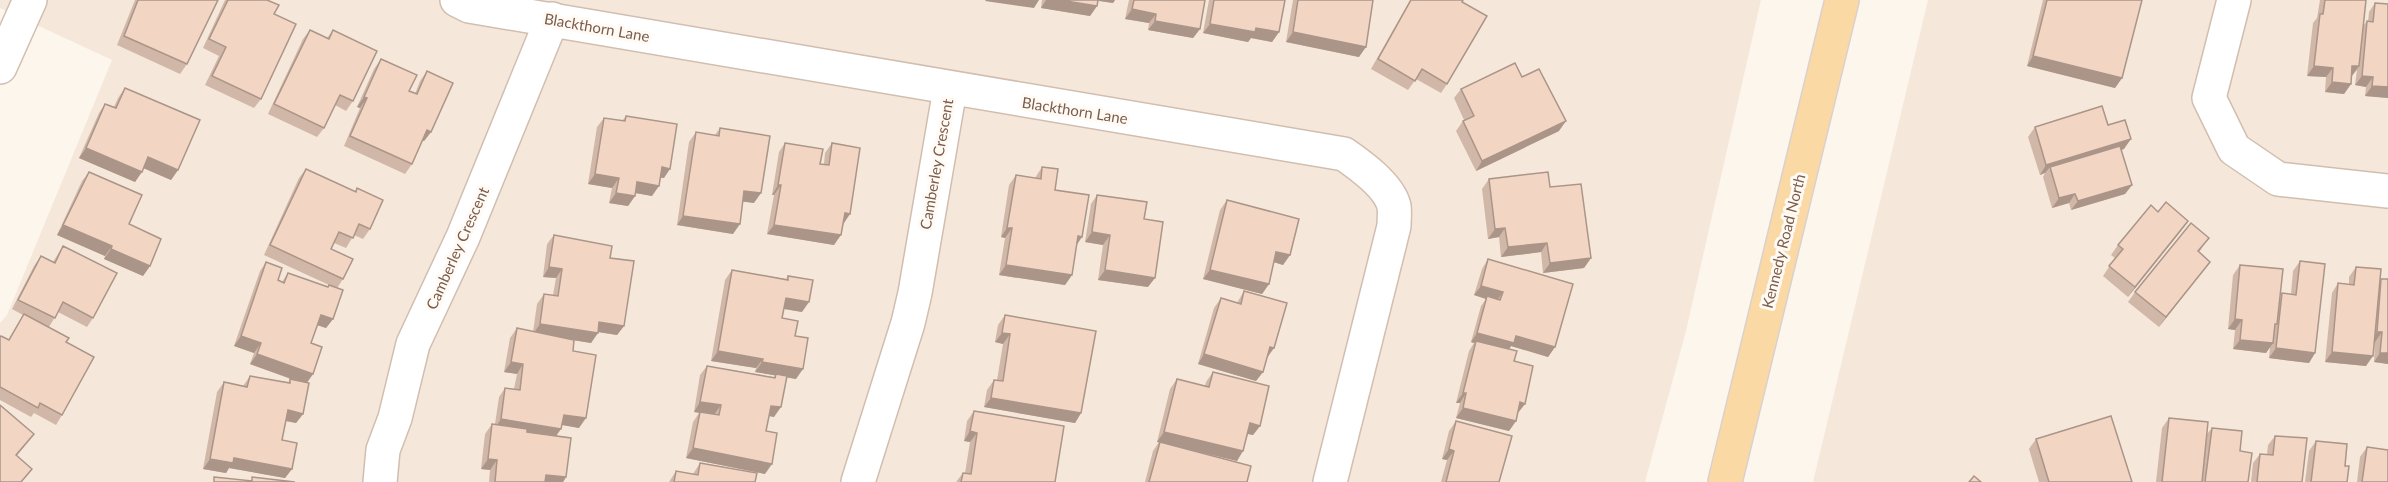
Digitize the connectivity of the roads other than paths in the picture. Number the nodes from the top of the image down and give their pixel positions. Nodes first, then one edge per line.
1 (30, 0) edge
2 (457, 0) edge
3 (1842, 0) edge
4 (2234, 0) edge
5 (552, 19) junction
6 (0, 67) edge
7 (950, 89) junction
8 (2388, 191) edge
9 (380, 482) edge
10 (858, 482) edge
11 (1330, 482) edge
12 (1725, 482) edge

1 - 6 street
2 - 5 street, Blackthorn Lane
3 - 12 main road, Kennedy Road North
4 - 8 street
5 - 7 street, Blackthorn Lane
5 - 9 street, Camberley Crescent
7 - 10 street, Camberley Crescent
7 - 11 street, Blackthorn Lane

